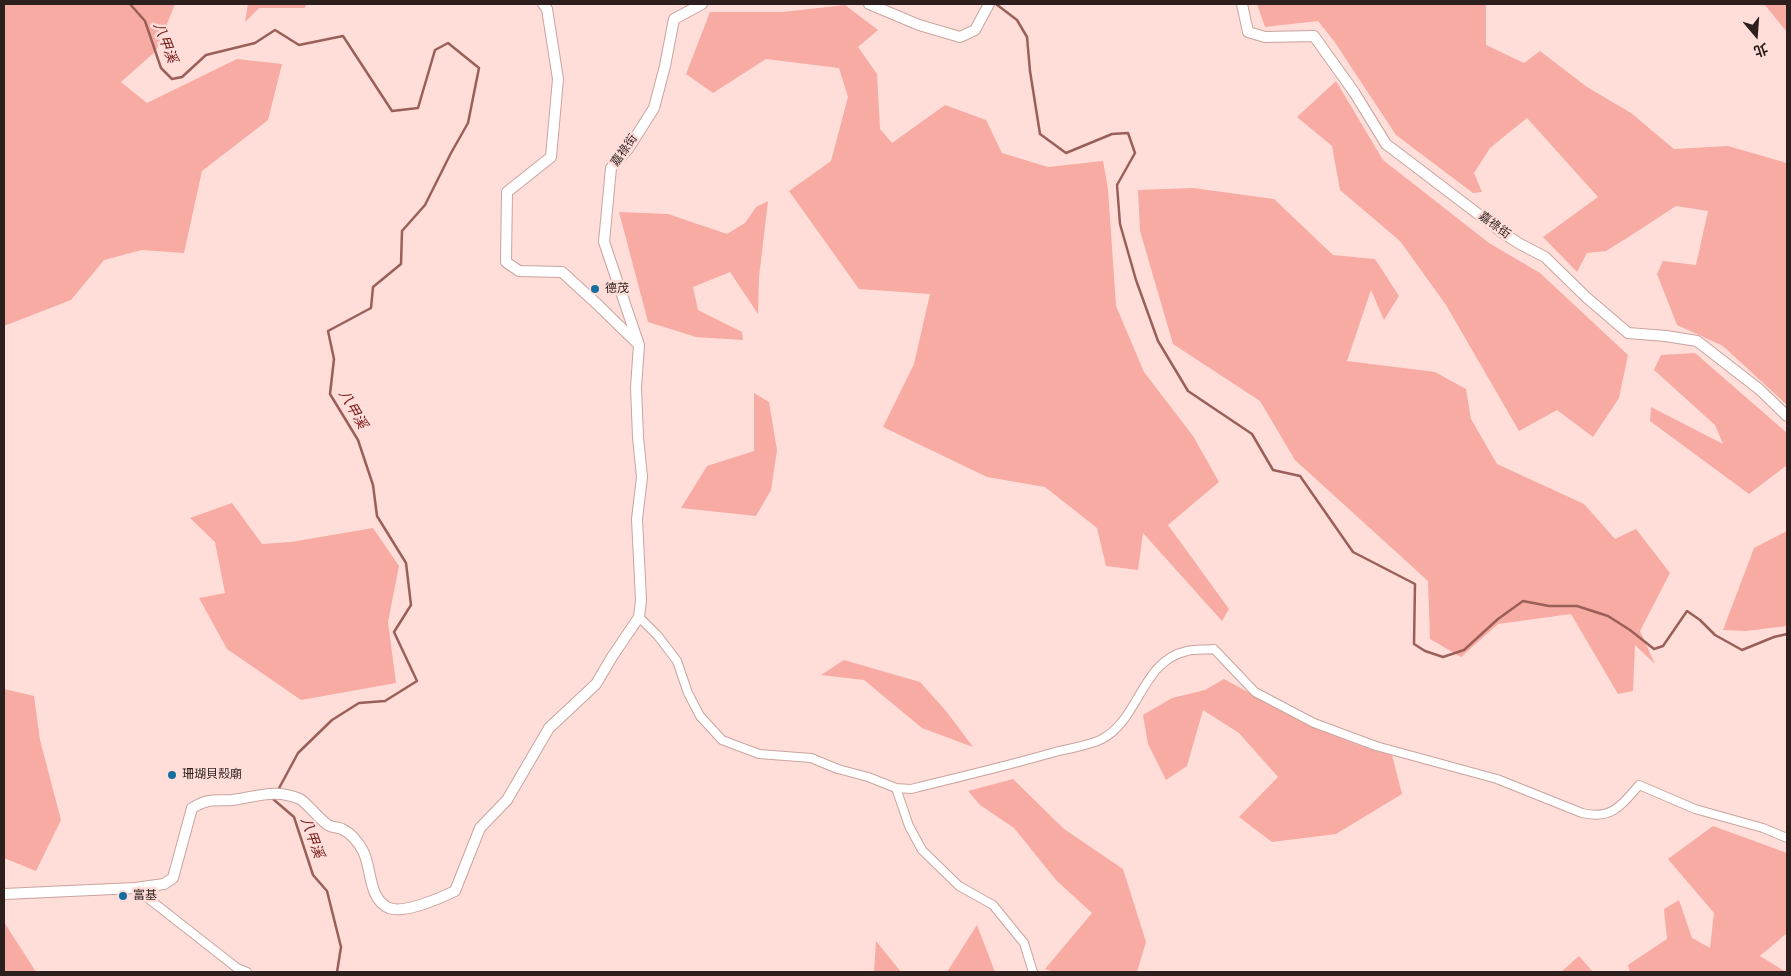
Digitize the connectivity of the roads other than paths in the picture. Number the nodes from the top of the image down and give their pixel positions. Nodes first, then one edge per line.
1 (543, 4) edge
2 (702, 4) edge
3 (869, 4) edge
4 (989, 4) edge
5 (1242, 4) edge
6 (639, 345) junction
7 (1787, 416) edge
8 (640, 617) junction
9 (896, 788) junction
10 (1787, 838) edge
11 (136, 888) junction
12 (4, 894) edge
13 (247, 972) edge
14 (1033, 972) edge

1 - 6 street
2 - 6 street, 嘉祿街
3 - 4 street
5 - 7 street, 嘉祿街
6 - 8 street
8 - 9 street
8 - 11 street
9 - 10 street
9 - 14 street
11 - 12 street
11 - 13 street

